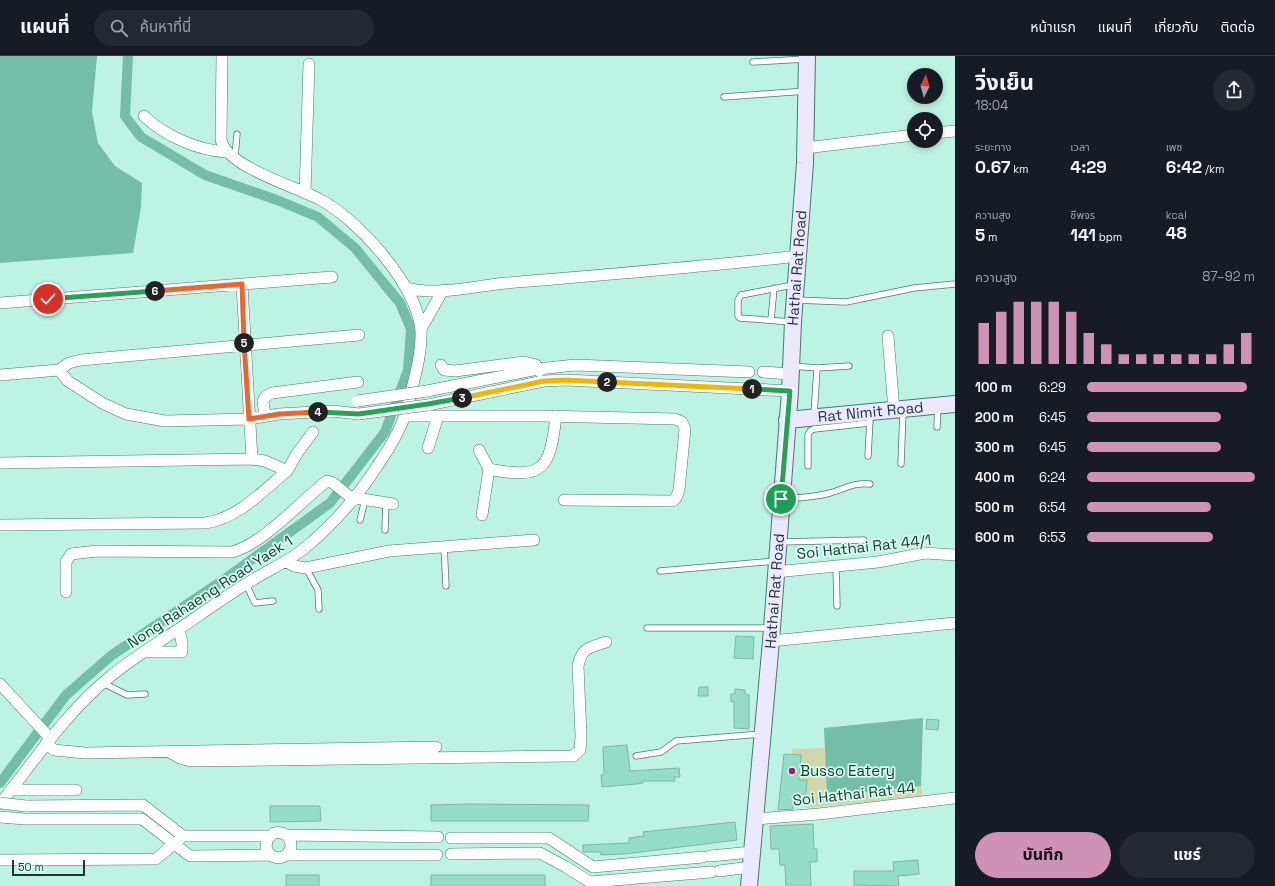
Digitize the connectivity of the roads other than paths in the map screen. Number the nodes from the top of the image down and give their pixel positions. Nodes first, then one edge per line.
1 (222, 56) edge
2 (807, 57) edge
3 (753, 62) dead end
4 (309, 64) dead end
5 (806, 91) junction
6 (724, 97) dead end
7 (144, 116) dead end
8 (955, 131) edge
9 (943, 132) edge
10 (237, 134) dead end
11 (907, 136) edge
12 (805, 148) junction
13 (230, 155) junction
14 (306, 192) junction
15 (798, 256) junction
16 (332, 277) dead end
17 (242, 284) junction
18 (955, 284) edge
19 (407, 288) junction
20 (774, 288) junction
21 (443, 290) junction
22 (795, 292) junction
23 (0, 303) edge
24 (771, 320) junction
25 (793, 322) junction
26 (421, 329) junction
27 (359, 335) dead end
28 (888, 336) dead end
29 (244, 345) junction
30 (441, 365) dead end
31 (849, 366) dead end
32 (817, 368) junction
33 (538, 369) junction
34 (59, 370) junction
35 (790, 370) junction
36 (736, 371) junction
37 (749, 372) dead end
38 (763, 372) dead end
39 (0, 375) edge
40 (544, 381) junction
41 (358, 382) dead end
42 (736, 389) junction
43 (790, 391) junction
44 (955, 404) edge
45 (938, 406) junction
46 (899, 410) junction
47 (332, 411) junction
48 (265, 416) junction
49 (406, 416) junction
50 (438, 416) junction
51 (556, 416) junction
52 (814, 418) junction
53 (870, 418) junction
54 (249, 419) junction
55 (787, 420) junction
56 (937, 427) dead end
57 (313, 432) dead end
58 (428, 448) dead end
59 (479, 450) dead end
60 (868, 456) dead end
61 (252, 459) junction
62 (0, 463) edge
63 (901, 464) dead end
64 (808, 466) dead end
65 (489, 470) junction
66 (287, 471) junction
67 (870, 484) dead end
68 (781, 499) junction
69 (358, 500) junction
70 (564, 500) dead end
71 (389, 503) joint
72 (482, 515) dead end
73 (360, 520) dead end
74 (0, 525) edge
75 (385, 530) dead end
76 (534, 540) dead end
77 (864, 540) dead end
78 (778, 542) junction
79 (444, 546) junction
80 (955, 555) edge
81 (287, 562) junction
82 (776, 566) junction
83 (836, 566) junction
84 (306, 568) junction
85 (660, 571) dead end
86 (245, 584) junction
87 (446, 586) dead end
88 (66, 592) dead end
89 (274, 602) dead end
90 (837, 606) dead end
91 (319, 609) dead end
92 (955, 623) edge
93 (647, 628) dead end
94 (179, 629) junction
95 (771, 634) junction
96 (606, 642) dead end
97 (144, 652) junction
98 (103, 683) junction
99 (0, 684) edge
100 (145, 694) dead end
101 (762, 734) junction
102 (48, 741) junction
103 (436, 747) dead end
104 (171, 753) junction
105 (636, 756) dead end
106 (12, 790) junction
107 (76, 790) dead end
108 (954, 801) edge
109 (0, 804) edge
110 (0, 817) edge
111 (756, 818) junction
112 (286, 835) junction
113 (183, 836) junction
114 (270, 836) junction
115 (438, 837) junction
116 (451, 838) junction
117 (175, 844) junction
118 (451, 854) junction
119 (573, 854) junction
120 (270, 855) junction
121 (287, 855) junction
122 (438, 855) junction
123 (682, 858) junction
124 (1, 860) dead end
125 (751, 860) junction
126 (566, 867) junction
127 (683, 875) junction
128 (749, 886) edge

1 - 13 street
2 - 3 lane
2 - 5 main road, Hathai Rat Road
4 - 14 street
5 - 6 lane
5 - 12 main road, Hathai Rat Road
7 - 13 street
8 - 9 street
10 - 13 lane
11 - 12 street
12 - 15 main road, Hathai Rat Road
13 - 14 street, Nong Rahaeng Road Yaek 1
14 - 19 street, Nong Rahaeng Road Yaek 1
15 - 21 street
15 - 22 main road, Hathai Rat Road
16 - 17 street
17 - 23 street
17 - 29 street
18 - 22 lane
19 - 21 street
19 - 26 street, Nong Rahaeng Road Yaek 1
20 - 22 lane
20 - 24 lane
20 - 24 lane
21 - 26 street
22 - 25 main road, Hathai Rat Road
24 - 25 lane
25 - 35 main road, Hathai Rat Road
26 - 49 street, Nong Rahaeng Road Yaek 1
27 - 29 street
28 - 46 street
29 - 34 street
29 - 54 street
30 - 33 street
31 - 32 lane
32 - 35 lane
32 - 52 lane
33 - 36 street
33 - 40 street
33 - 47 street, bridge
34 - 39 street
34 - 54 street
35 - 38 street
35 - 43 main road, Hathai Rat Road
36 - 37 street
36 - 42 street
40 - 42 street
40 - 47 street, bridge
41 - 48 street
42 - 43 street
43 - 55 main road, Hathai Rat Road
44 - 45 main road, Rat Nimit Road
45 - 46 main road, Rat Nimit Road
45 - 56 lane
46 - 53 main road, Rat Nimit Road
46 - 63 lane
47 - 48 street
48 - 54 street
49 - 50 street
49 - 69 street, Nong Rahaeng Road Yaek 1
50 - 51 street
50 - 58 street
51 - 65 street
51 - 70 street
52 - 53 main road, Rat Nimit Road
52 - 55 main road, Rat Nimit Road
53 - 60 lane
53 - 64 lane
54 - 61 street
55 - 68 main road, Hathai Rat Road
57 - 66 street
59 - 65 street
61 - 62 street
61 - 66 street
65 - 72 street
66 - 74 street
67 - 68 lane
68 - 78 main road, Hathai Rat Road
69 - 71 street
69 - 73 lane
69 - 81 street, Nong Rahaeng Road Yaek 1
69 - 88 street
71 - 75 lane
76 - 79 street
77 - 78 lane
78 - 82 main road, Hathai Rat Road
79 - 84 street
79 - 87 lane
80 - 83 street, Soi Hathai Rat 44/1
81 - 84 street
81 - 86 street, Nong Rahaeng Road Yaek 1
82 - 83 street, Soi Hathai Rat 44/1
82 - 85 lane
82 - 95 main road, Hathai Rat Road
83 - 90 lane
84 - 91 lane
86 - 89 lane
86 - 94 street, Nong Rahaeng Road Yaek 1
92 - 95 street
93 - 95 lane
94 - 97 street, Nong Rahaeng Road Yaek 1
94 - 97 street
95 - 101 main road, Hathai Rat Road
96 - 104 street
97 - 98 street, Nong Rahaeng Road Yaek 1
98 - 100 lane
98 - 102 street, Nong Rahaeng Road Yaek 1
99 - 102 street
101 - 105 lane
101 - 111 main road, Hathai Rat Road
102 - 104 street
102 - 106 street, Nong Rahaeng Road Yaek 1
103 - 104 street
106 - 107 street
106 - 109 street, Nong Rahaeng Road Yaek 1
108 - 111 street, Soi Hathai Rat 44
109 - 113 street, bridge
110 - 117 street
111 - 125 main road, Hathai Rat Road
112 - 114 street
112 - 115 street
112 - 121 street
113 - 114 street
113 - 117 street
114 - 120 street
115 - 116 street
115 - 122 street
116 - 118 street
116 - 119 street
117 - 120 street
117 - 124 street
118 - 122 street
118 - 126 street
119 - 123 street
119 - 126 street
120 - 121 street
121 - 122 street
123 - 125 street
123 - 127 street
125 - 127 street
125 - 128 main road, Hathai Rat Road
126 - 127 street

